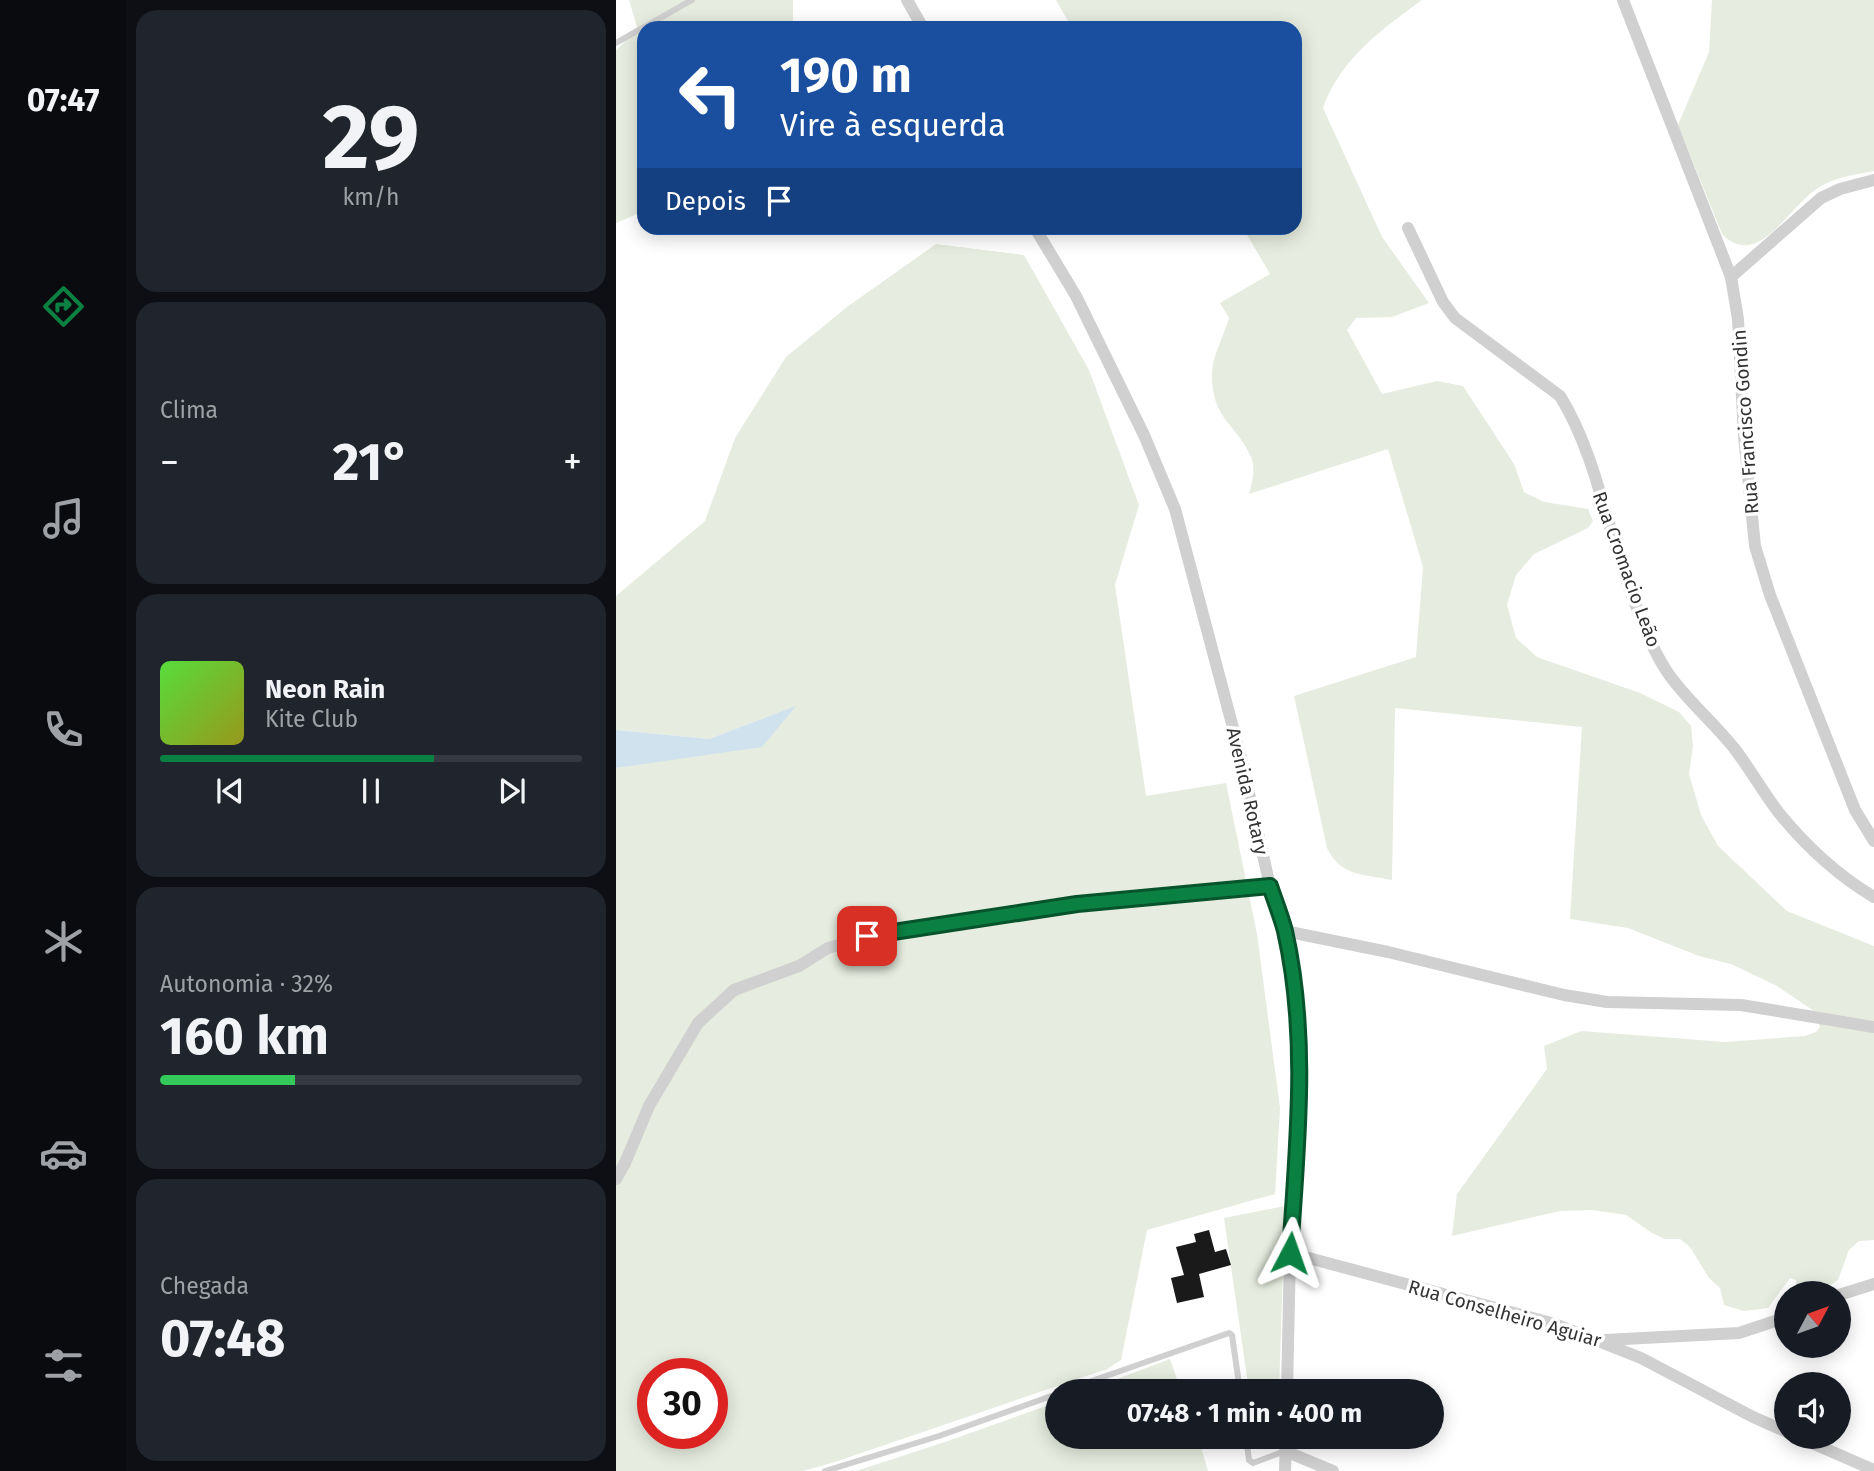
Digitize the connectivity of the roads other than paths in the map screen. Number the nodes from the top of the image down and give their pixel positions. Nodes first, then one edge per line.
1 (692, 0) edge
2 (907, 0) edge
3 (1623, 0) edge
4 (655, 21) edge
5 (919, 21) edge
6 (637, 31) edge
7 (616, 43) edge
8 (1874, 180) edge
9 (1408, 228) dead end
10 (1039, 235) edge
11 (1731, 277) junction
12 (1874, 841) edge
13 (1270, 886) junction
14 (1874, 897) edge
15 (1285, 931) junction
16 (1874, 1027) edge
17 (616, 1179) edge
18 (1290, 1253) junction
19 (1874, 1284) edge
20 (1852, 1291) edge
21 (1774, 1321) edge
22 (1601, 1340) junction
23 (1097, 1379) edge
24 (1238, 1379) edge
25 (1287, 1379) edge
26 (1045, 1398) edge
27 (1774, 1426) edge
28 (1248, 1449) edge
29 (1826, 1449) edge
30 (1285, 1451) junction
31 (1874, 1470) edge
32 (825, 1471) edge
33 (1285, 1471) edge
34 (1333, 1471) edge

1 - 4 lane
2 - 5 street
3 - 11 street, Rua Francisco Gondin
6 - 7 lane
8 - 11 street
9 - 14 street, Rua Cromacio Leão
10 - 13 street, Avenida Rotary
11 - 12 street, Rua Francisco Gondin
13 - 15 street, Avenida Rotary
13 - 17 street
15 - 16 street
15 - 18 street, Avenida Rotary
18 - 22 street, Rua Conselheiro Aguiar
18 - 25 street, Avenida Rotary
19 - 20 street
21 - 22 street
22 - 27 street, Rua Conselheiro Aguiar
23 - 24 lane
26 - 32 lane
28 - 30 lane
29 - 31 street
30 - 33 street
30 - 34 street

